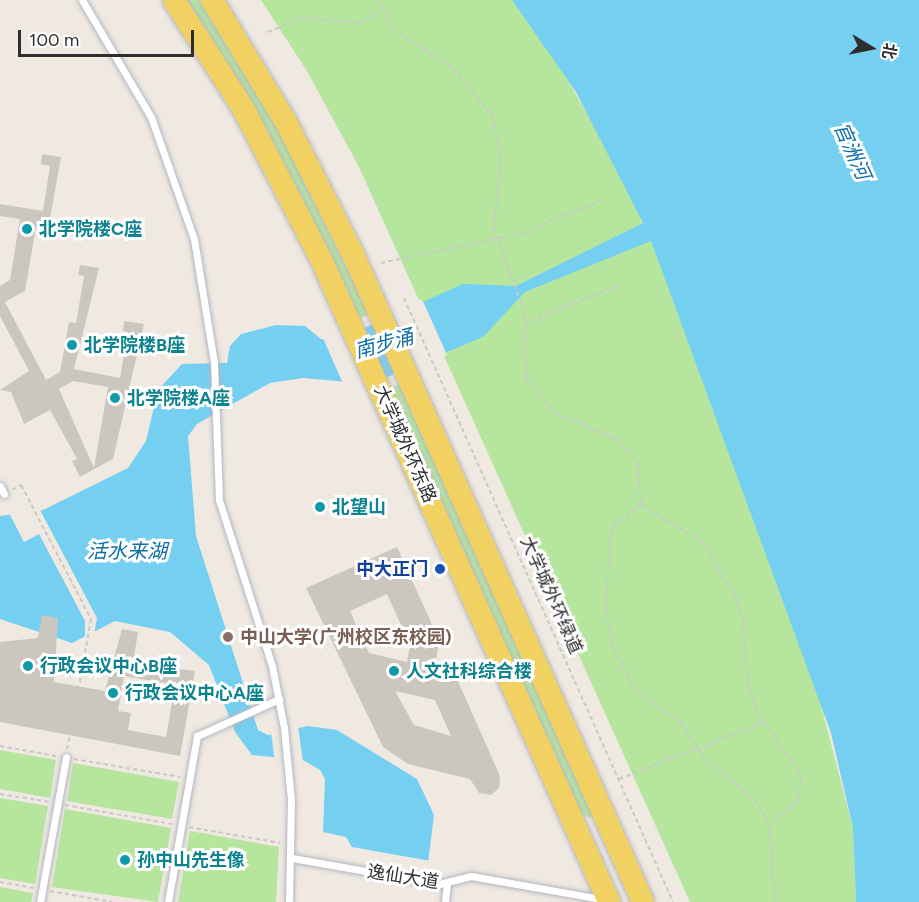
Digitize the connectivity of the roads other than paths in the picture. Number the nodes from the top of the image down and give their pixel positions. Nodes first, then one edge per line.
1 (82, 0) edge
2 (174, 0) edge
3 (212, 0) edge
4 (0, 486) edge
5 (4, 494) road end
6 (279, 699) junction
7 (66, 757) road end
8 (292, 858) junction
9 (447, 883) junction
10 (612, 901) edge
11 (40, 902) edge
12 (168, 902) edge
13 (289, 902) edge
14 (445, 902) edge
15 (643, 902) edge

1 - 6 lane
2 - 10 main road, 大学城外环东路
3 - 15 main road, 大学城外环东路
4 - 5 lane
6 - 8 lane
6 - 12 lane
7 - 11 lane
8 - 9 lane, 逸仙大道
8 - 13 lane
9 - 10 lane, 逸仙大道
9 - 14 lane

